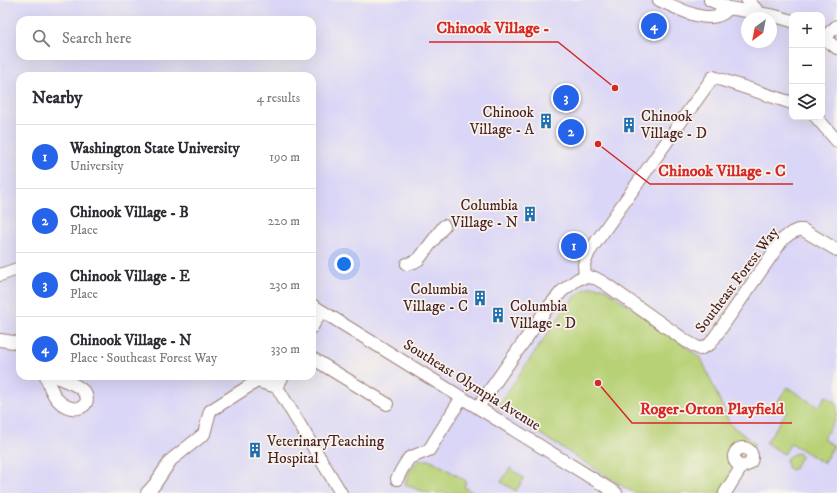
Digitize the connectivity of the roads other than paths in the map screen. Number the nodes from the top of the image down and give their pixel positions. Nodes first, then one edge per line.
1 (659, 0) edge
2 (710, 0) edge
3 (747, 0) edge
4 (729, 8) junction
5 (751, 12) edge
6 (760, 12) edge
7 (777, 17) edge
8 (789, 20) edge
9 (837, 26) edge
10 (825, 38) edge
11 (825, 40) edge
12 (837, 48) edge
13 (789, 102) edge
14 (819, 120) edge
15 (837, 141) edge
16 (444, 226) dead end
17 (837, 250) edge
18 (407, 264) dead end
19 (16, 269) edge
20 (0, 275) edge
21 (585, 277) junction
22 (317, 308) edge
23 (0, 340) edge
24 (16, 342) edge
25 (316, 360) edge
26 (48, 380) edge
27 (64, 380) edge
28 (281, 380) edge
29 (277, 387) junction
30 (462, 397) junction
31 (387, 404) dead end
32 (478, 407) junction
33 (742, 466) dead end
34 (397, 479) dead end
35 (147, 493) edge
36 (341, 493) edge
37 (616, 493) edge
38 (725, 493) edge

1 - 4 street
2 - 4 street
3 - 6 street
4 - 5 street
7 - 8 street
9 - 10 street
11 - 12 street
13 - 21 street
14 - 15 street
16 - 18 street
17 - 21 street, Southeast Forest Way
19 - 20 street
21 - 32 street
22 - 30 street, Southeast Olympia Avenue
23 - 24 street
25 - 31 street
26 - 27 street
28 - 29 street
29 - 35 street
29 - 36 street
30 - 32 street, Southeast Olympia Avenue
30 - 34 street
32 - 37 street, Southeast Olympia Avenue
33 - 38 street

